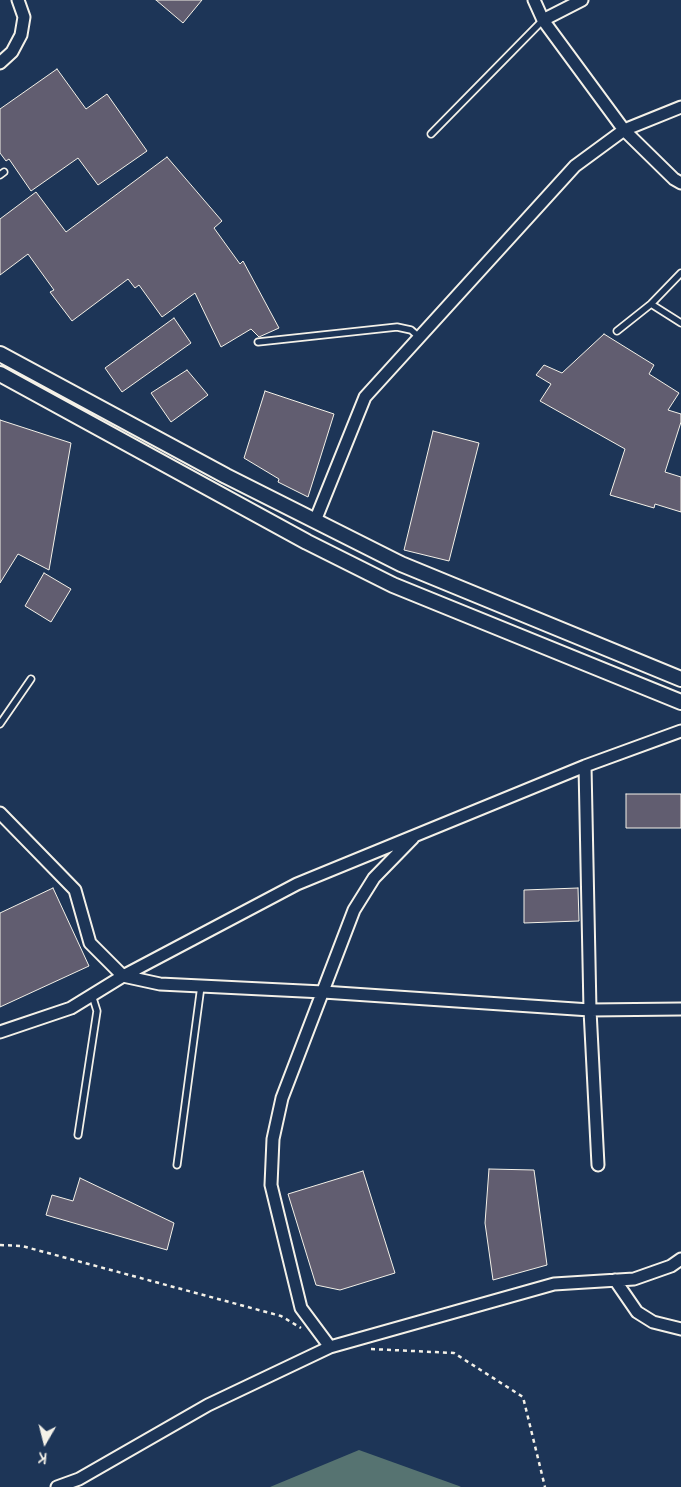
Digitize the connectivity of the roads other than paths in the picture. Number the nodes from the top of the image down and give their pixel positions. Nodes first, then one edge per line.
1 (18, 0) edge
2 (534, 0) edge
3 (582, 0) edge
4 (543, 20) junction
5 (0, 63) edge
6 (681, 107) edge
7 (624, 130) junction
8 (431, 134) dead end
9 (681, 183) edge
10 (681, 273) edge
11 (651, 304) junction
12 (681, 323) edge
13 (617, 331) dead end
14 (419, 337) junction
15 (258, 342) dead end
16 (0, 354) edge
17 (0, 374) edge
18 (315, 521) junction
19 (31, 679) dead end
20 (681, 679) edge
21 (681, 702) edge
22 (0, 724) edge
23 (681, 731) edge
24 (585, 766) junction
25 (0, 814) edge
26 (416, 834) junction
27 (122, 976) junction
28 (201, 986) junction
29 (323, 992) junction
30 (92, 994) junction
31 (681, 1009) edge
32 (590, 1010) junction
33 (0, 1032) edge
34 (78, 1135) dead end
35 (177, 1165) dead end
36 (598, 1165) dead end
37 (681, 1259) edge
38 (615, 1280) junction
39 (681, 1329) edge
40 (330, 1347) junction
41 (57, 1487) edge

1 - 5 street
2 - 4 street
3 - 4 street
4 - 7 street
4 - 8 lane
6 - 7 street
7 - 9 street
7 - 14 street
10 - 11 lane
11 - 12 lane
11 - 13 lane
14 - 15 lane
14 - 18 street
16 - 18 street
17 - 21 street
18 - 20 street
19 - 22 lane
23 - 24 street
24 - 26 street
24 - 32 street
25 - 27 street
26 - 27 street
26 - 29 street
27 - 28 street
27 - 30 street
28 - 29 street
28 - 35 lane
29 - 32 street
29 - 40 street
30 - 33 street
30 - 34 lane
31 - 32 street
32 - 36 street
37 - 38 street
38 - 39 street
38 - 40 street
40 - 41 street

